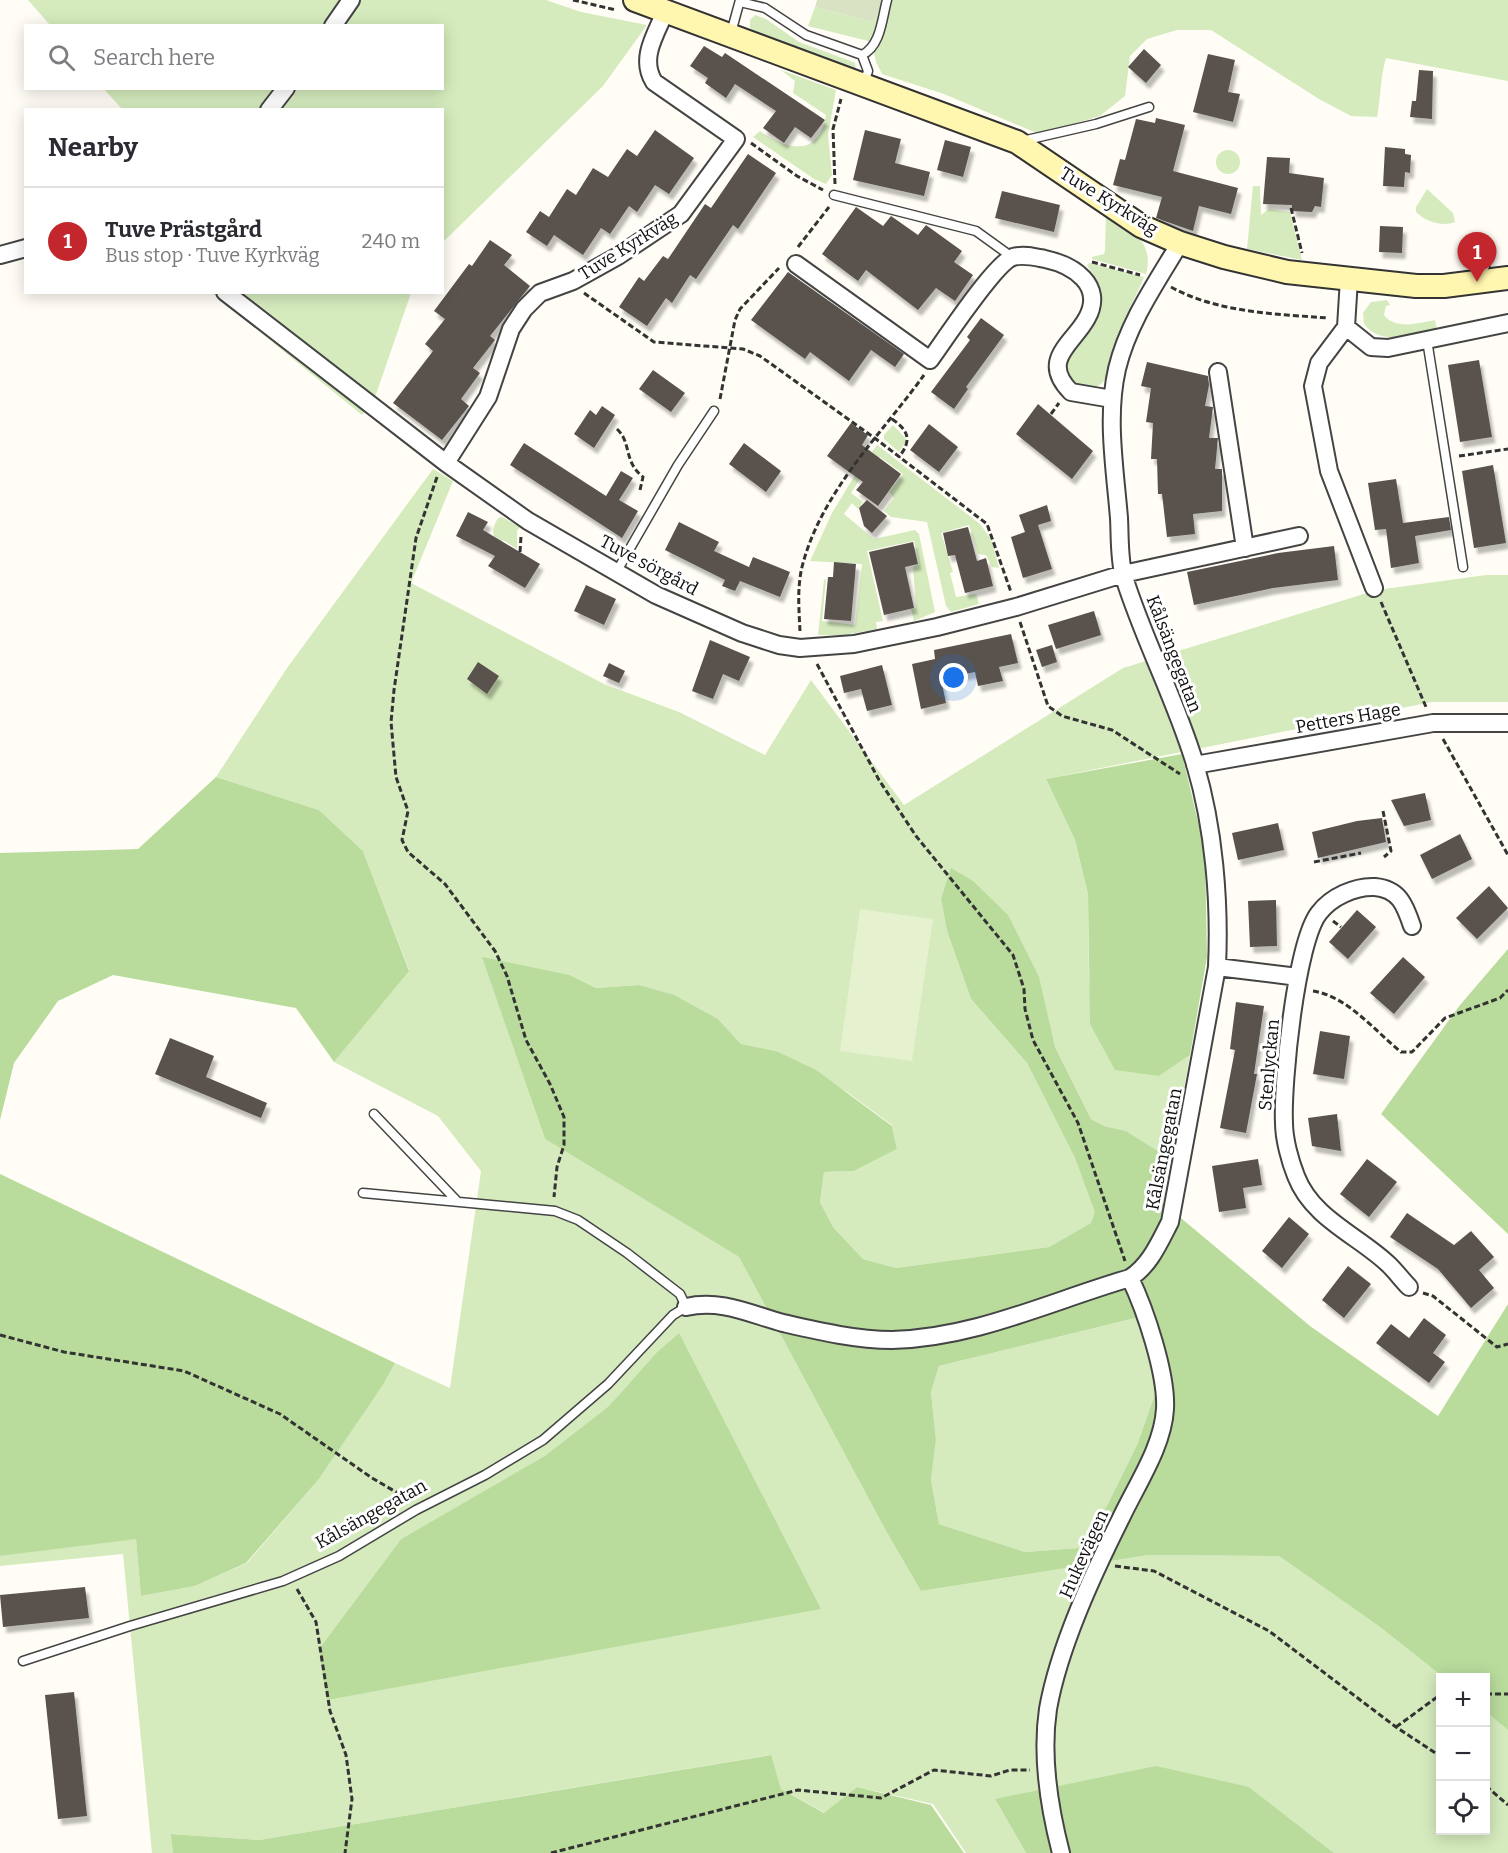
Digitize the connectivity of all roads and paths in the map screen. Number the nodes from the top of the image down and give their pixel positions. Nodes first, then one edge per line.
1 (351, 0) edge
2 (635, 0) edge
3 (888, 0) edge
4 (740, 1) edge
5 (666, 10) junction
6 (334, 24) edge
7 (731, 34) junction
8 (862, 55) junction
9 (856, 80) junction
10 (284, 90) edge
11 (1149, 107) dead end
12 (271, 108) edge
13 (736, 139) junction
14 (1017, 142) junction
15 (834, 195) junction
16 (1291, 208) dead end
17 (1180, 243) junction
18 (1487, 246) dead end
19 (24, 249) edge
20 (0, 255) edge
21 (1012, 257) junction
22 (791, 260) junction
23 (1090, 261) dead end
24 (1304, 261) dead end
25 (1508, 278) edge
26 (1158, 279) junction
27 (1349, 279) junction
28 (573, 280) junction
29 (1477, 282) junction
30 (228, 294) edge
31 (1508, 322) edge
32 (1346, 327) junction
33 (1427, 340) junction
34 (730, 349) junction
35 (930, 360) junction
36 (1218, 372) dead end
37 (1112, 399) junction
38 (714, 411) joint
39 (892, 419) junction
40 (617, 429) dead end
41 (876, 439) junction
42 (1508, 449) edge
43 (899, 457) junction
44 (1445, 458) junction
45 (446, 464) junction
46 (640, 490) dead end
47 (1299, 536) dead end
48 (1245, 548) junction
49 (1463, 567) dead end
50 (617, 571) junction
51 (1123, 574) junction
52 (1374, 588) dead end
53 (1016, 607) junction
54 (806, 648) junction
55 (1508, 723) edge
56 (1196, 770) junction
57 (1383, 811) dead end
58 (1361, 853) dead end
59 (1384, 856) dead end
60 (1314, 861) dead end
61 (1412, 926) dead end
62 (1217, 967) junction
63 (1297, 983) junction
64 (1508, 990) edge
65 (374, 1114) dead end
66 (363, 1193) dead end
67 (457, 1201) junction
68 (555, 1211) junction
69 (1130, 1278) junction
70 (1408, 1287) joint
71 (686, 1307) junction
72 (0, 1335) edge
73 (1508, 1344) edge
74 (416, 1510) junction
75 (1099, 1563) junction
76 (294, 1576) junction
77 (23, 1661) dead end
78 (1490, 1694) edge
79 (1508, 1694) edge
80 (1436, 1698) edge
81 (1396, 1727) junction
82 (1436, 1753) edge
83 (1047, 1769) junction
84 (1490, 1790) edge
85 (1508, 1805) edge
86 (345, 1853) edge
87 (551, 1853) edge
88 (1062, 1853) edge

1 - 6 street
2 - 5 street, Tuve Kyrkväg
3 - 8 lane
4 - 7 lane
4 - 8 lane
5 - 7 street, Tuve Kyrkväg
5 - 13 street
7 - 9 street, Tuve Kyrkväg
8 - 9 lane
9 - 14 street, Tuve Kyrkväg
9 - 15 path
10 - 12 street
11 - 14 lane
13 - 15 path
13 - 28 street, Tuve Kyrkväg
14 - 17 street, Tuve Kyrkväg
15 - 21 lane
15 - 22 path
16 - 24 path
17 - 26 street, Kålsängegatan
17 - 27 street, Tuve Kyrkväg
18 - 29 lane
19 - 20 street
21 - 35 street
21 - 37 street
22 - 34 path
22 - 35 street
23 - 26 path
25 - 29 street, Tuve Kyrkväg
26 - 32 path
26 - 37 street, Kålsängegatan
27 - 29 street, Tuve Kyrkväg
27 - 32 street
28 - 34 path
28 - 45 street, Tuve Kyrkväg
30 - 45 street, Tuve sörgård
31 - 33 street
32 - 33 street
32 - 52 street
33 - 44 lane
34 - 38 path
34 - 41 path
35 - 39 path
36 - 48 street
37 - 51 street, Kålsängegatan
38 - 50 lane
39 - 41 path
39 - 43 path
40 - 46 path
41 - 43 path
41 - 54 path
42 - 44 path
43 - 53 path
44 - 49 lane
45 - 50 street, Tuve sörgård
45 - 68 path
47 - 48 street, Kålsängegatan
48 - 51 street, Kålsängegatan
50 - 54 street, Tuve sörgård
51 - 53 street, Tuve sörgård
51 - 56 street, Kålsängegatan
53 - 54 street, Tuve sörgård
53 - 56 path
54 - 69 path
55 - 56 street, Petters Hage
56 - 62 street, Kålsängegatan
57 - 59 path
58 - 60 path
61 - 63 street, Stenlyckan
62 - 63 street
62 - 69 street, Kålsängegatan
63 - 64 path
63 - 70 street, Stenlyckan
65 - 67 lane
66 - 67 lane
67 - 68 lane
68 - 71 lane
69 - 71 street, Kålsängegatan
69 - 75 street, Hukevägen
70 - 73 path
71 - 74 lane, Kålsängegatan
72 - 74 path
74 - 76 lane, Kålsängegatan
75 - 81 path
75 - 83 street, Hukevägen
76 - 77 lane, Kålsängegatan
76 - 86 path
78 - 79 path
80 - 81 path
81 - 82 path
83 - 87 path
83 - 88 street, Hukevägen
84 - 85 path

